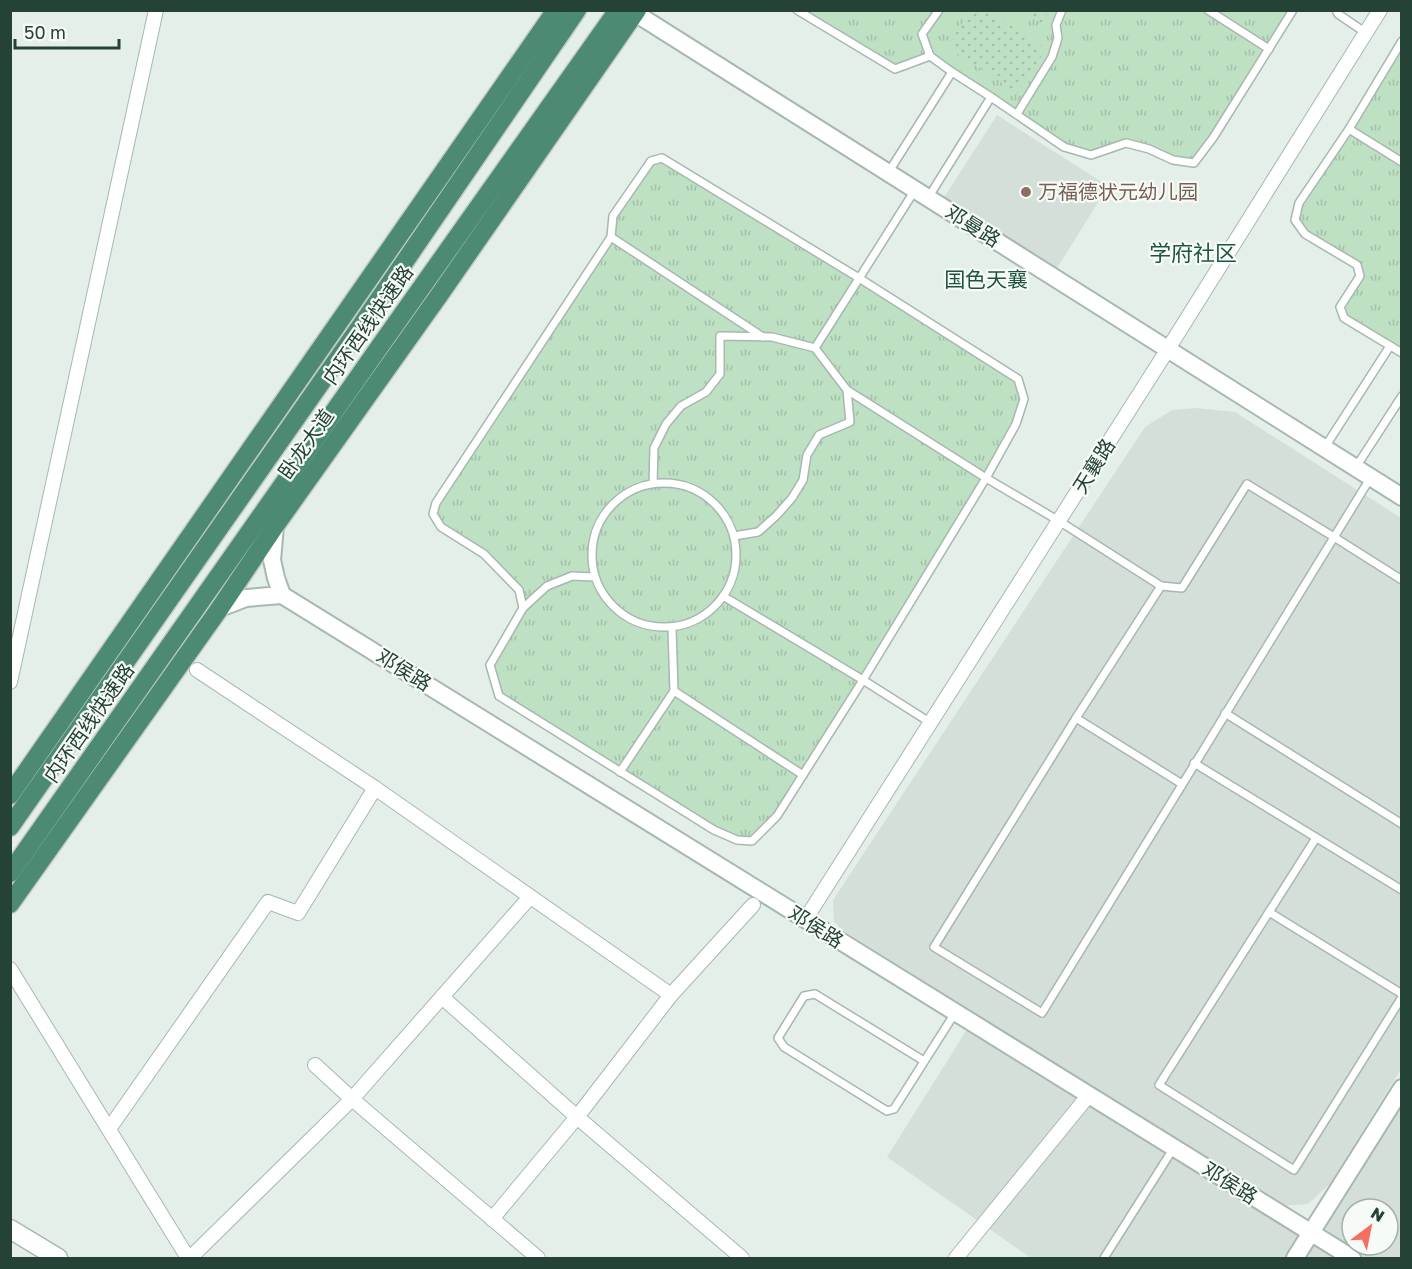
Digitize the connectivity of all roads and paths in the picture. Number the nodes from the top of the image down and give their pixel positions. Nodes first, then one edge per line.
1 (156, 10) edge
2 (556, 10) edge
3 (577, 10) edge
4 (797, 10) edge
5 (939, 10) edge
6 (1062, 10) edge
7 (1208, 10) edge
8 (1293, 10) edge
9 (1336, 10) edge
10 (1380, 10) edge
11 (630, 11) edge
12 (1366, 33) junction
13 (1401, 41) edge
14 (1269, 49) junction
15 (930, 56) junction
16 (952, 72) junction
17 (991, 97) junction
18 (1017, 114) junction
19 (1349, 129) junction
20 (1401, 162) edge
21 (888, 173) junction
22 (921, 194) junction
23 (611, 237) junction
24 (859, 278) junction
25 (763, 337) junction
26 (1390, 346) junction
27 (815, 348) junction
28 (1168, 349) junction
29 (1401, 353) edge
30 (847, 390) junction
31 (1401, 396) edge
32 (1324, 448) junction
33 (1356, 468) junction
34 (1371, 477) junction
35 (986, 478) junction
36 (653, 483) junction
37 (1401, 497) edge
38 (1059, 520) junction
39 (275, 526) junction
40 (734, 536) junction
41 (1334, 537) junction
42 (594, 577) junction
43 (1401, 580) edge
44 (1161, 586) junction
45 (282, 595) junction
46 (723, 596) junction
47 (220, 608) junction
48 (524, 608) junction
49 (672, 628) junction
50 (197, 670) dead end
51 (863, 680) junction
52 (10, 682) edge
53 (674, 691) junction
54 (1225, 713) junction
55 (1076, 718) junction
56 (931, 723) junction
57 (1194, 763) junction
58 (620, 772) junction
59 (803, 775) junction
60 (1182, 784) junction
61 (375, 788) junction
62 (10, 795) edge
63 (1401, 824) edge
64 (10, 827) edge
65 (1316, 838) junction
66 (10, 873) edge
67 (1401, 890) edge
68 (530, 897) junction
69 (10, 904) edge
70 (753, 905) dead end
71 (1269, 912) junction
72 (805, 920) junction
73 (10, 969) edge
74 (670, 995) junction
75 (1401, 996) edge
76 (442, 997) junction
77 (955, 1013) junction
78 (924, 1061) junction
79 (315, 1065) dead end
80 (1401, 1088) edge
81 (1088, 1096) junction
82 (352, 1099) junction
83 (577, 1117) junction
84 (108, 1129) junction
85 (1173, 1149) junction
86 (492, 1219) junction
87 (10, 1229) edge
88 (1311, 1233) junction
89 (58, 1258) edge
90 (189, 1258) edge
91 (538, 1258) edge
92 (742, 1258) edge
93 (957, 1258) edge
94 (1104, 1258) edge
95 (1295, 1258) edge
96 (1352, 1258) edge

1 - 52 street
2 - 62 highway
3 - 64 highway, 内环西线快速路
4 - 15 lane
5 - 15 lane
6 - 18 lane
7 - 14 lane
8 - 14 lane
9 - 12 lane
10 - 12 street, 天襄路
11 - 21 street, 邓曼路
11 - 39 highway, 卧龙大道
11 - 66 highway, 内环西线快速路
12 - 28 street, 天襄路
13 - 19 lane
14 - 18 lane
15 - 16 lane
16 - 17 lane
16 - 21 lane
17 - 18 lane
17 - 22 lane
19 - 20 lane
19 - 26 lane
21 - 22 street, 邓曼路
22 - 24 lane
22 - 28 street, 邓曼路
23 - 24 lane
23 - 25 lane
23 - 48 lane
24 - 27 lane
24 - 35 lane
25 - 27 lane
25 - 36 lane
26 - 29 lane
26 - 32 lane
27 - 30 lane
28 - 32 street, 邓曼路
28 - 38 street, 天襄路
30 - 35 lane
30 - 40 lane
31 - 33 lane
32 - 33 street, 邓曼路
33 - 34 street, 邓曼路
34 - 37 street, 邓曼路
34 - 41 lane
35 - 38 lane
35 - 51 lane
36 - 40 lane
36 - 42 lane
38 - 44 lane
38 - 56 street, 天襄路
39 - 45 street
39 - 47 highway, 卧龙大道
40 - 46 lane
41 - 43 lane
41 - 44 lane
41 - 54 lane
42 - 48 lane
42 - 49 lane
44 - 55 lane
45 - 47 street
45 - 72 street, 邓侯路
46 - 49 lane
46 - 51 lane
47 - 69 highway, 卧龙大道
48 - 58 lane
49 - 53 lane
50 - 61 street
51 - 56 lane
51 - 59 lane
53 - 58 lane
53 - 59 lane
54 - 57 lane
54 - 63 lane
55 - 60 lane
55 - 60 lane
56 - 72 street, 天襄路
57 - 60 lane
57 - 65 lane
58 - 59 lane
61 - 68 street
61 - 84 street
65 - 67 lane
65 - 71 lane
68 - 74 street
68 - 76 street
70 - 74 street
71 - 75 lane
71 - 75 lane
72 - 77 street, 邓侯路
73 - 84 street
74 - 83 street
76 - 82 street
76 - 83 street
77 - 78 lane
77 - 81 street, 邓侯路
78 - 78 lane
79 - 82 street
80 - 88 street
81 - 85 street, 邓侯路
81 - 93 street
82 - 86 street
82 - 90 street
83 - 86 street
83 - 92 street
84 - 90 street
85 - 88 street, 邓侯路
85 - 94 lane
86 - 91 street
87 - 89 main road
88 - 95 street
88 - 96 street, 邓侯路

